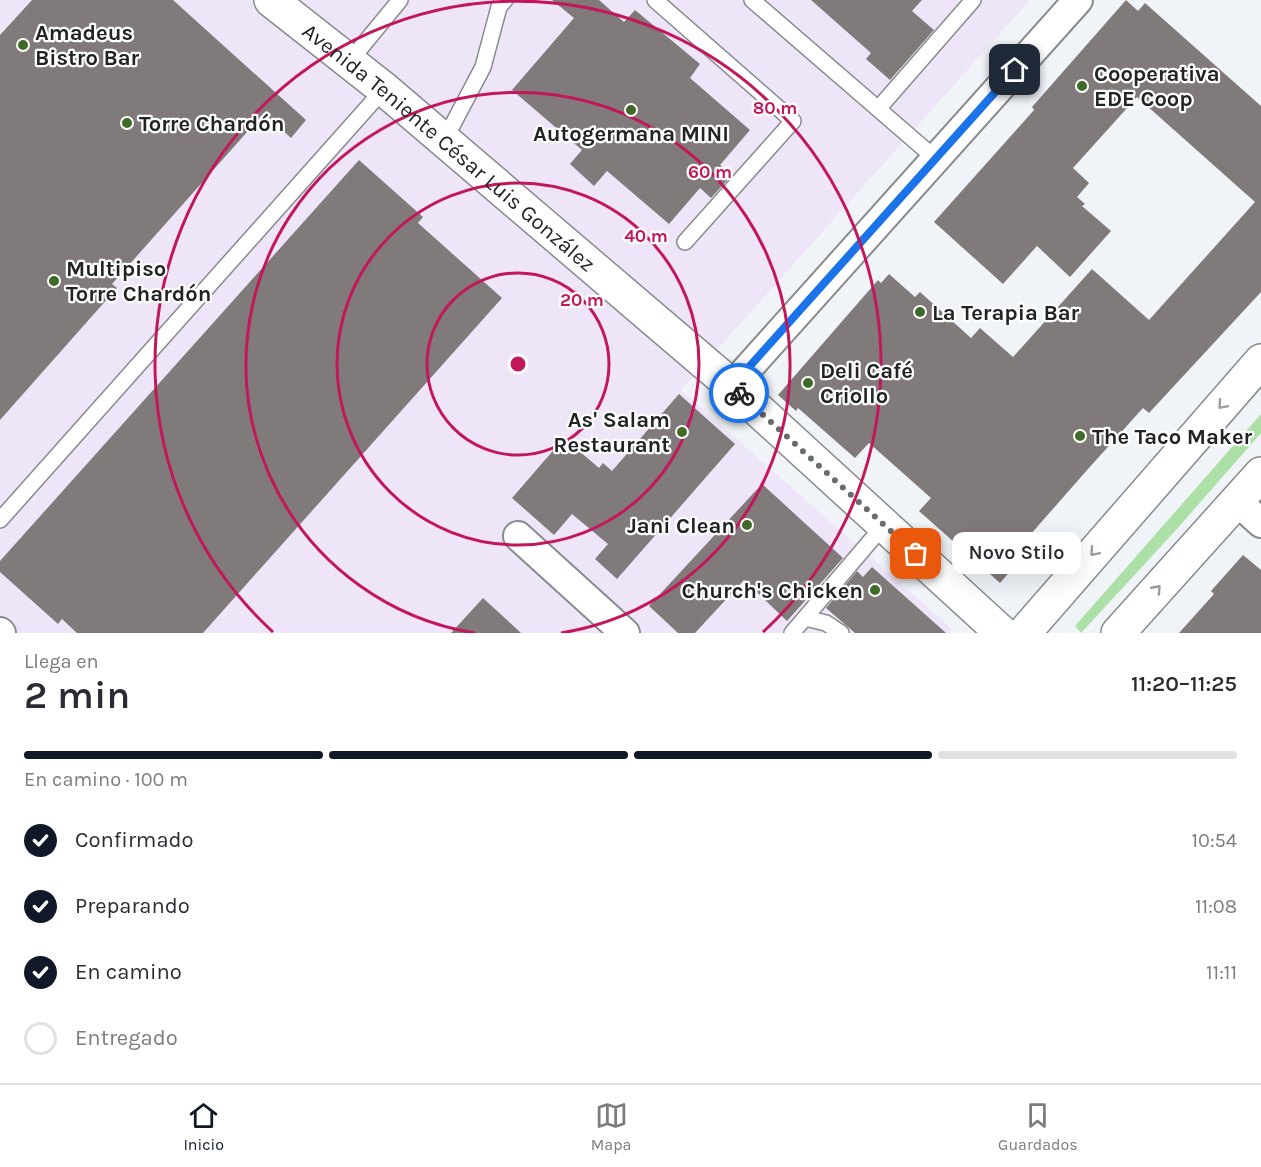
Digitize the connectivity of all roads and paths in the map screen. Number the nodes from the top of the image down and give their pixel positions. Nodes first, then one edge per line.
1 (271, 0) edge
2 (400, 0) edge
3 (505, 0) edge
4 (655, 0) edge
5 (752, 0) edge
6 (973, 0) edge
7 (1078, 0) edge
8 (349, 62) junction
9 (384, 89) junction
10 (878, 109) junction
11 (444, 141) junction
12 (936, 159) junction
13 (685, 242) dead end
14 (1261, 362) edge
15 (732, 386) junction
16 (1261, 474) edge
17 (1237, 501) junction
18 (0, 520) edge
19 (1261, 523) edge
20 (884, 525) junction
21 (518, 536) dead end
22 (805, 618) junction
23 (822, 628) edge
24 (625, 633) edge
25 (792, 633) edge
26 (841, 633) edge
27 (1002, 633) edge
28 (1024, 633) edge
29 (1118, 633) edge

1 - 8 street, Avenida Teniente César Luis González
2 - 8 lane
3 - 11 lane
4 - 13 lane
5 - 10 lane
6 - 10 lane
7 - 12 street
8 - 9 street, Avenida Teniente César Luis González
9 - 11 street, Avenida Teniente César Luis González
9 - 18 lane
10 - 12 lane
11 - 15 street, Avenida Teniente César Luis González
12 - 15 street
14 -> 28 street
15 - 20 street, Avenida Teniente César Luis González
16 - 17 street
17 - 19 street
29 -> 17 street
20 - 22 lane
20 - 27 street, Avenida Teniente César Luis González
21 - 24 street
22 - 23 lane
22 - 25 lane
23 - 26 lane

